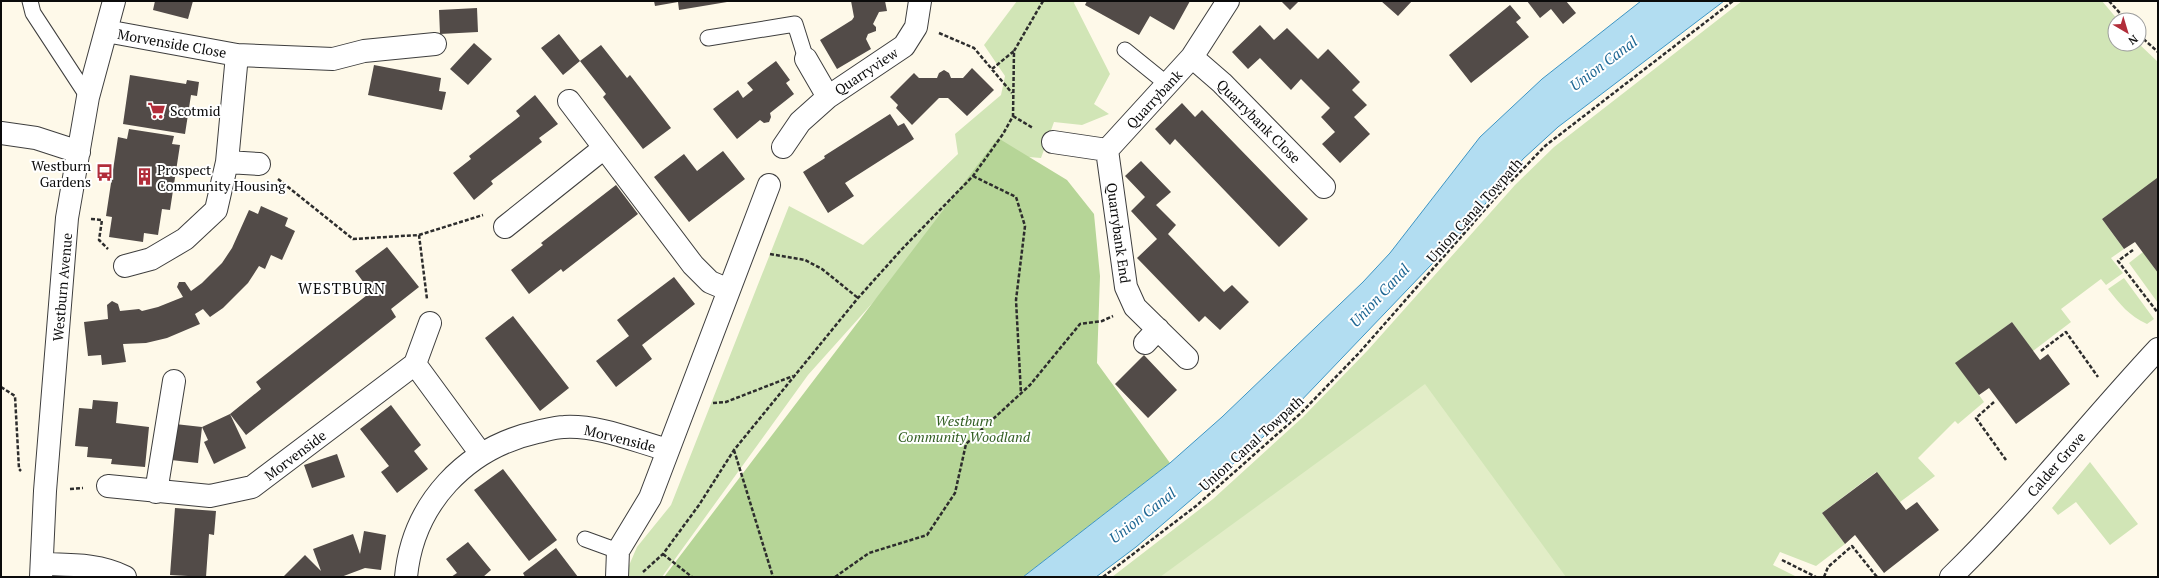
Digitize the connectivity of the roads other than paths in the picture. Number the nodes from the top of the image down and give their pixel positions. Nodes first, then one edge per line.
1 (30, 1) edge
2 (114, 1) edge
3 (920, 1) edge
4 (1228, 1) edge
5 (106, 31) junction
6 (708, 38) dead end
7 (435, 44) dead end
8 (1125, 50) dead end
9 (237, 55) junction
10 (1192, 57) junction
11 (806, 59) joint
12 (1167, 84) junction
13 (88, 97) junction
14 (828, 97) junction
15 (569, 101) dead end
16 (1, 133) edge
17 (1053, 142) dead end
18 (783, 147) dead end
19 (604, 148) junction
20 (1107, 150) junction
21 (79, 152) junction
22 (227, 162) junction
23 (259, 164) road end
24 (768, 185) dead end
25 (1324, 187) dead end
26 (505, 227) dead end
27 (125, 266) road end
28 (729, 290) junction
29 (430, 323) road end
30 (2158, 349) edge
31 (1187, 358) dead end
32 (415, 364) junction
33 (174, 381) dead end
34 (668, 450) junction
35 (481, 454) junction
36 (108, 486) road end
37 (156, 492) junction
38 (585, 539) dead end
39 (618, 551) junction
40 (42, 571) edge
41 (125, 577) edge
42 (406, 577) edge
43 (617, 577) edge
44 (1951, 577) edge

1 - 13 lane
2 - 5 street, Westburn Avenue
3 - 14 street, Quarryview
4 - 10 street, Quarrybank
5 - 9 street, Morvenside Close
5 - 13 street, Westburn Avenue
6 - 11 lane
7 - 9 street, Morvenside Close
8 - 12 lane
9 - 22 street, Morvenside Close
10 - 12 street, Quarrybank
10 - 25 street, Quarrybank Close
11 - 14 street, Quarryview
12 - 20 street, Quarrybank
13 - 21 street, Westburn Avenue
14 - 18 street, Quarryview
15 - 19 street
16 - 21 street
17 - 20 street
19 - 26 street
19 - 28 street
20 - 31 street, Quarrybank End
21 - 40 street, Westburn Avenue
22 - 23 street
22 - 27 street, Morvenside Close
24 - 28 street, Morvenside
28 - 34 street, Morvenside
29 - 32 street
30 - 44 street, Calder Grove
32 - 35 street
32 - 37 street, Morvenside
33 - 37 street
34 - 35 street, Morvenside
34 - 39 street, Morvenside
35 - 42 street, Morvenside
36 - 37 street, Morvenside
38 - 39 lane
39 - 43 street, Morvenside
40 - 41 street

